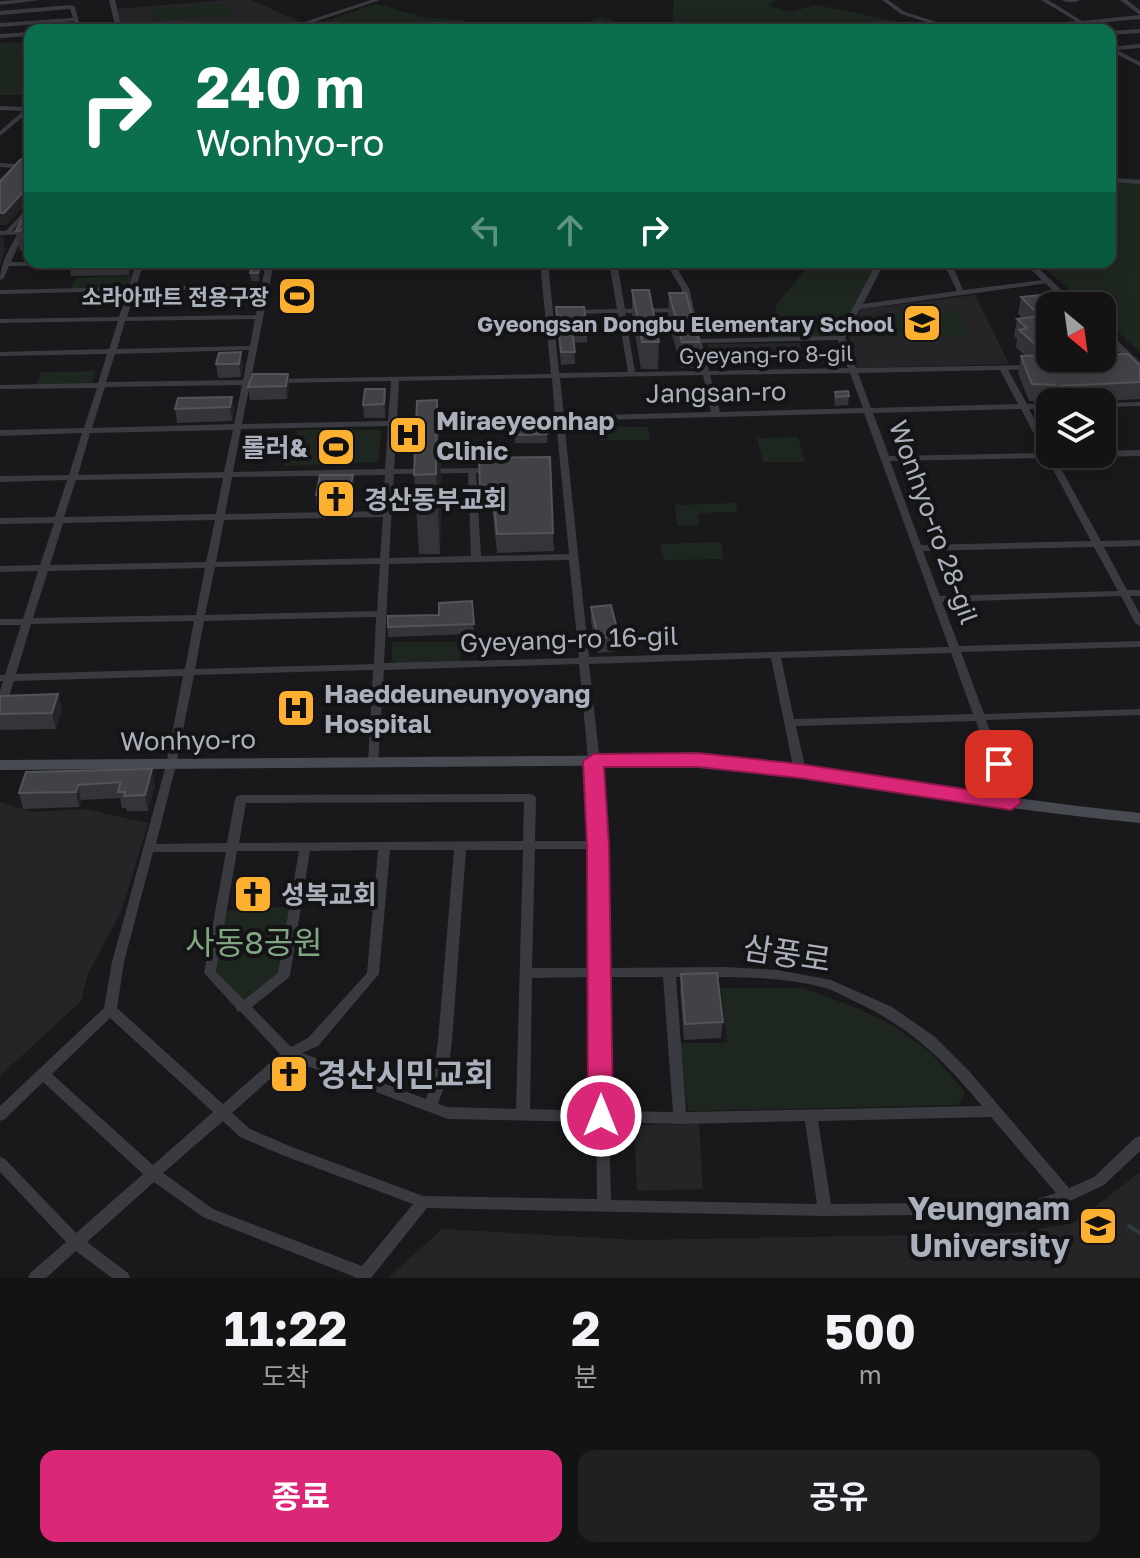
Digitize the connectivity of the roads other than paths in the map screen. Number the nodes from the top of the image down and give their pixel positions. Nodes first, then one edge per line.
1 (37, 0) edge
2 (112, 0) edge
3 (377, 0) edge
4 (885, 0) edge
5 (1044, 0) edge
6 (1065, 0) edge
7 (1077, 0) edge
8 (1123, 0) edge
9 (0, 3) edge
10 (81, 6) dead end
11 (72, 7) junction
12 (0, 13) edge
13 (1140, 13) edge
14 (76, 19) junction
15 (1081, 22) junction
16 (78, 24) edge
17 (118, 24) edge
18 (302, 24) edge
19 (939, 24) edge
20 (1061, 24) edge
21 (1084, 24) edge
22 (0, 25) edge
23 (1140, 32) edge
24 (24, 34) edge
25 (1116, 35) edge
26 (0, 36) edge
27 (1116, 48) edge
28 (1140, 48) edge
29 (1116, 52) edge
30 (1140, 64) edge
31 (0, 108) edge
32 (24, 109) edge
33 (24, 113) edge
34 (0, 134) edge
35 (24, 160) edge
36 (0, 165) edge
37 (17, 166) junction
38 (24, 167) edge
39 (1116, 180) edge
40 (1140, 182) edge
41 (0, 183) edge
42 (24, 214) edge
43 (24, 232) edge
44 (4, 233) edge
45 (24, 234) edge
46 (6, 264) junction
47 (24, 264) edge
48 (139, 268) edge
49 (269, 268) edge
50 (545, 268) edge
51 (614, 268) edge
52 (673, 268) edge
53 (878, 268) edge
54 (950, 268) edge
55 (1034, 268) edge
56 (0, 278) edge
57 (1048, 281) junction
58 (265, 286) junction
59 (132, 289) junction
60 (0, 292) edge
61 (1059, 292) edge
62 (961, 293) junction
63 (857, 307) junction
64 (691, 310) junction
65 (621, 311) junction
66 (549, 312) junction
67 (259, 317) junction
68 (122, 319) junction
69 (0, 321) edge
70 (841, 338) junction
71 (699, 341) junction
72 (1116, 344) edge
73 (253, 348) junction
74 (112, 351) junction
75 (0, 354) edge
76 (1123, 365) edge
77 (1139, 366) edge
78 (1036, 367) edge
79 (1003, 368) junction
80 (853, 371) junction
81 (706, 373) junction
82 (632, 375) junction
83 (555, 376) junction
84 (395, 379) junction
85 (246, 382) junction
86 (102, 385) junction
87 (0, 387) edge
88 (1140, 404) edge
89 (1116, 405) edge
90 (1023, 406) junction
91 (1036, 406) edge
92 (870, 411) junction
93 (716, 414) junction
94 (560, 418) junction
95 (392, 424) junction
96 (240, 428) junction
97 (88, 431) junction
98 (1036, 431) edge
99 (0, 433) edge
100 (1116, 454) edge
101 (1036, 455) edge
102 (1139, 455) edge
103 (886, 459) junction
104 (1055, 468) edge
105 (549, 469) edge
106 (565, 469) junction
107 (503, 470) edge
108 (472, 471) junction
109 (389, 472) junction
110 (228, 475) junction
111 (72, 477) junction
112 (0, 479) edge
113 (387, 514) junction
114 (219, 519) junction
115 (59, 520) junction
116 (0, 521) edge
117 (1140, 543) edge
118 (1096, 544) junction
119 (919, 548) junction
120 (573, 557) junction
121 (476, 559) junction
122 (384, 561) junction
123 (210, 564) junction
124 (44, 568) junction
125 (0, 569) edge
126 (1140, 593) edge
127 (1124, 594) junction
128 (938, 599) junction
129 (381, 614) junction
130 (200, 618) junction
131 (27, 621) junction
132 (0, 622) edge
133 (1140, 623) edge
134 (1140, 644) edge
135 (956, 649) junction
136 (775, 655) junction
137 (583, 661) junction
138 (378, 667) junction
139 (189, 673) junction
140 (5, 678) edge
141 (0, 708) edge
142 (1140, 712) edge
143 (981, 715) junction
144 (791, 723) junction
145 (593, 761) junction
146 (373, 764) junction
147 (0, 765) edge
148 (171, 765) junction
149 (800, 771) junction
150 (1011, 803) junction
151 (1140, 818) edge
152 (598, 845) junction
153 (529, 846) junction
154 (305, 847) junction
155 (384, 847) junction
156 (148, 848) junction
157 (460, 848) junction
158 (233, 849) junction
159 (526, 973) junction
160 (669, 973) junction
161 (600, 974) junction
162 (242, 1008) junction
163 (110, 1010) junction
164 (289, 1054) junction
165 (43, 1074) junction
166 (430, 1107) junction
167 (995, 1111) junction
168 (223, 1112) junction
169 (0, 1115) edge
170 (523, 1115) junction
171 (601, 1116) junction
172 (811, 1116) junction
173 (680, 1118) junction
174 (1140, 1142) edge
175 (0, 1163) edge
176 (153, 1174) junction
177 (1067, 1196) junction
178 (423, 1202) junction
179 (604, 1205) junction
180 (825, 1210) junction
181 (76, 1242) junction
182 (363, 1276) edge
183 (35, 1278) edge
184 (123, 1278) edge

1 - 9 street
2 - 17 street
3 - 18 street
4 - 19 street
5 - 15 street
6 - 7 street
8 - 13 street
10 - 11 street
11 - 12 street
11 - 14 street
13 - 15 street
14 - 16 street
14 - 22 street
15 - 20 street
15 - 21 street
23 - 25 street
24 - 26 street
27 - 28 street
29 - 30 street
31 - 32 street
33 - 34 street
35 - 37 street
36 - 37 street
37 - 38 street
37 - 41 street
39 - 40 street
42 - 44 street
43 - 44 street
45 - 46 street
46 - 47 street
46 - 56 street
48 - 59 street
49 - 58 street
50 - 66 street
51 - 65 street
52 - 64 street
53 - 63 street
54 - 62 street
55 - 57 street
57 - 61 street
57 - 62 street
58 - 59 street
58 - 67 street
59 - 60 street
59 - 68 street
62 - 63 street
63 - 70 street
64 - 65 street
64 - 71 street
65 - 66 street
65 - 82 street
66 - 83 street
67 - 68 street
67 - 73 street
68 - 69 street
68 - 74 street
70 - 71 street
70 - 80 street, Wonhyo-ro 28-gil
71 - 81 street
72 - 77 street
73 - 74 street
73 - 85 street
74 - 75 street
74 - 86 street
76 - 77 street
78 - 79 street, Gyeyang-ro 8-gil
79 - 80 street, Gyeyang-ro 8-gil
79 - 90 street
80 - 81 street, Gyeyang-ro 8-gil
80 - 92 street, Wonhyo-ro 28-gil
81 - 82 street, Gyeyang-ro 8-gil
81 - 93 street
82 - 83 street, Gyeyang-ro 8-gil
83 - 84 street, Gyeyang-ro 8-gil
83 - 94 street
84 - 85 street, Gyeyang-ro 8-gil
84 - 95 street
85 - 86 street, Gyeyang-ro 8-gil
85 - 96 street
86 - 87 street, Gyeyang-ro 8-gil
86 - 97 street
88 - 89 street
90 - 91 street, Jangsan-ro
90 - 92 street, Jangsan-ro
90 - 98 street
92 - 93 street, Jangsan-ro
92 - 103 street, Wonhyo-ro 28-gil
93 - 94 street, Jangsan-ro
94 - 95 street, Jangsan-ro
94 - 106 street
95 - 96 street, Jangsan-ro
95 - 109 street
96 - 97 street, Jangsan-ro
96 - 110 street
97 - 99 street, Jangsan-ro
97 - 111 street
100 - 102 street
101 - 103 street
103 - 119 street, Wonhyo-ro 28-gil
104 - 118 street
105 - 106 street
106 - 120 street
107 - 108 street
108 - 109 street
108 - 121 street
109 - 110 street
109 - 113 street
110 - 111 street
110 - 114 street
111 - 112 street
111 - 115 street
113 - 114 street
113 - 122 street
114 - 115 street
114 - 123 street
115 - 116 street
115 - 124 street
117 - 118 street
118 - 119 street
118 - 127 street
119 - 128 street, Wonhyo-ro 28-gil
120 - 121 street
120 - 137 street
121 - 122 street
122 - 123 street
122 - 129 street
123 - 124 street
123 - 130 street
124 - 125 street
124 - 131 street
126 - 127 street
127 - 128 street
127 - 133 street
128 - 135 street, Wonhyo-ro 28-gil
129 - 130 street
129 - 138 street
130 - 131 street
130 - 139 street
131 - 132 street
131 - 140 street
134 - 135 street, Gyeyang-ro 16-gil
135 - 136 street, Gyeyang-ro 16-gil
135 - 143 street, Wonhyo-ro 28-gil
136 - 137 street, Gyeyang-ro 16-gil
136 - 144 street
137 - 138 street, Gyeyang-ro 16-gil
137 - 145 street
138 - 139 street, Gyeyang-ro 16-gil
138 - 146 street
139 - 140 street, Gyeyang-ro 16-gil
139 - 148 street
140 - 141 street
142 - 143 street
143 - 144 street
143 - 150 street, Wonhyo-ro 28-gil
144 - 149 street
145 - 146 main road, Wonhyo-ro
145 - 149 main road, Wonhyo-ro
145 - 152 street
146 - 148 main road, Wonhyo-ro
147 - 148 main road, Wonhyo-ro
148 - 156 street
149 - 150 main road, Wonhyo-ro
150 - 151 main road, Wonhyo-ro
152 - 153 street
152 - 161 street
153 - 157 street
153 - 158 street
153 - 159 street
154 - 155 street
154 - 158 street
154 - 162 street
155 - 157 street
155 - 164 street
156 - 158 street
156 - 163 street
157 - 166 street
158 - 162 street
159 - 161 street, 삼풍로
159 - 170 street
160 - 161 street, 삼풍로
160 - 167 street, 삼풍로
160 - 173 street
161 - 171 street
162 - 164 street
163 - 165 street
163 - 168 street
164 - 166 street
164 - 168 street
165 - 169 street
165 - 176 street
166 - 170 street
167 - 172 street
167 - 177 street, 삼풍로
168 - 176 street
168 - 178 street
170 - 171 street
171 - 173 street
171 - 179 street
172 - 173 street
172 - 180 street
174 - 177 street
175 - 181 street
176 - 181 street
176 - 182 street
177 - 180 street
178 - 179 street
178 - 182 street
179 - 180 street
181 - 183 street
181 - 184 street

